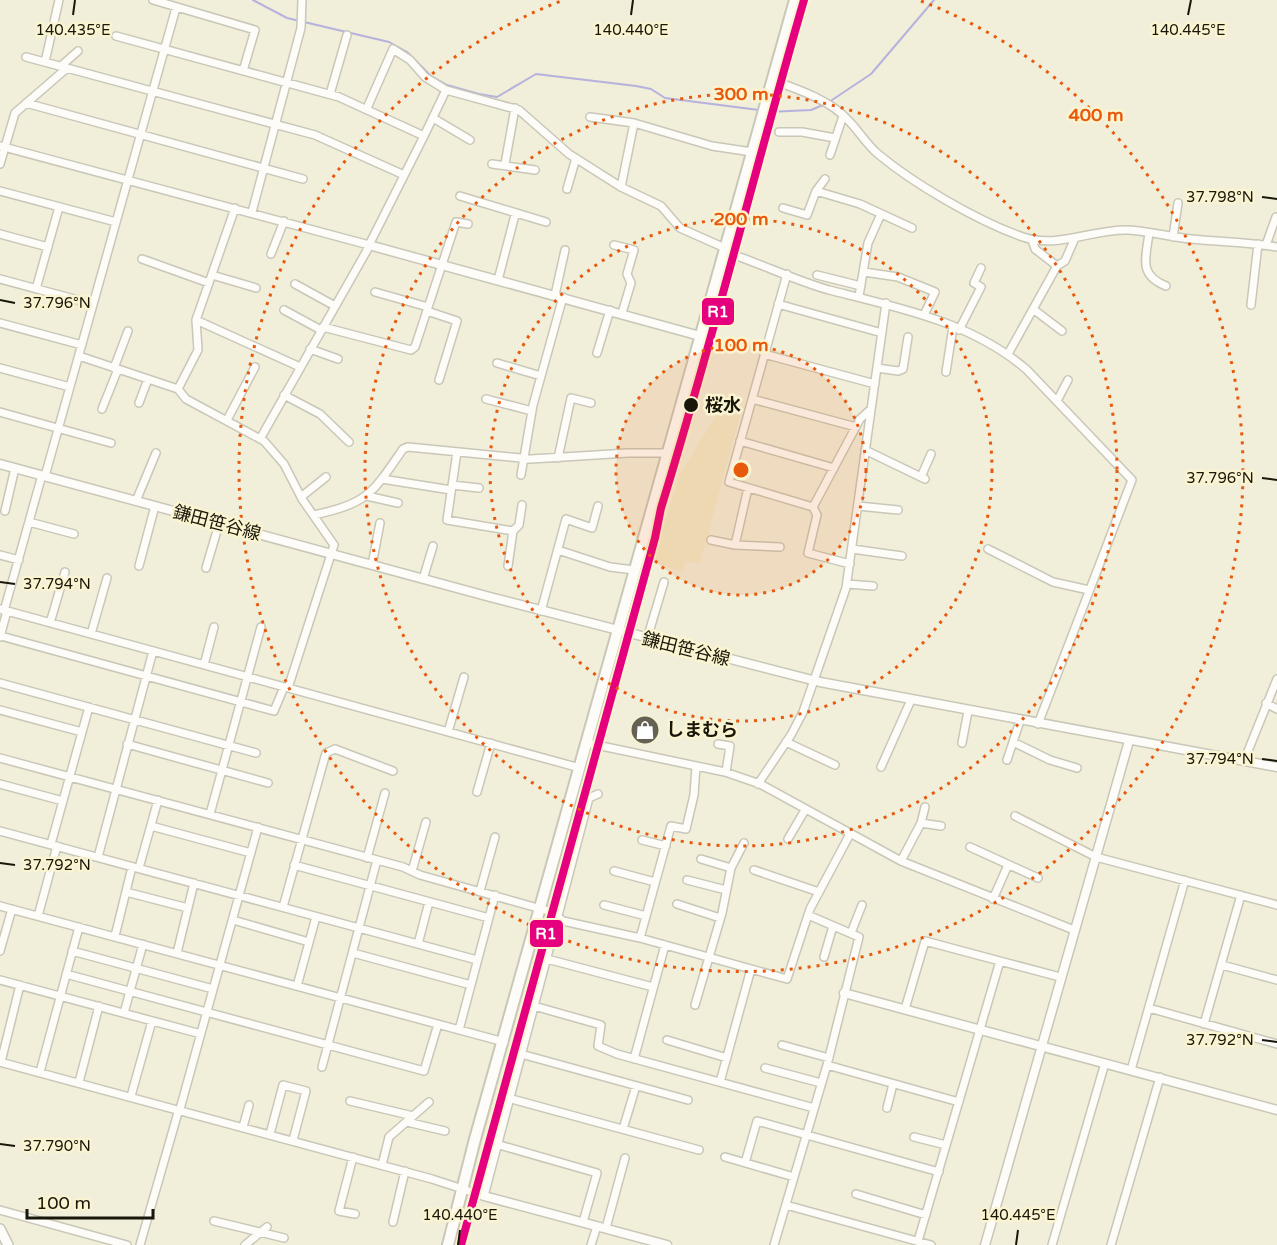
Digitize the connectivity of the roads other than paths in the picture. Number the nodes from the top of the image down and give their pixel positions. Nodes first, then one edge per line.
1 (59, 0) edge
2 (153, 0) edge
3 (302, 0) edge
4 (795, 0) edge
5 (176, 8) junction
6 (347, 35) dead end
7 (116, 36) dead end
8 (164, 49) junction
9 (78, 51) dead end
10 (26, 57) dead end
11 (45, 62) junction
12 (64, 67) junction
13 (243, 70) junction
14 (772, 80) junction
15 (286, 82) junction
16 (446, 90) junction
17 (153, 91) junction
18 (330, 94) junction
19 (26, 103) junction
20 (367, 108) junction
21 (515, 108) junction
22 (843, 116) junction
23 (433, 117) junction
24 (590, 117) dead end
25 (634, 123) junction
26 (275, 124) junction
27 (779, 132) dead end
28 (141, 135) junction
29 (424, 136) junction
30 (836, 138) junction
31 (470, 140) dead end
32 (2, 147) edge
33 (752, 152) junction
34 (830, 155) dead end
35 (576, 158) junction
36 (0, 164) edge
37 (492, 164) dead end
38 (505, 164) junction
39 (263, 168) junction
40 (535, 170) dead end
41 (404, 175) junction
42 (128, 179) junction
43 (303, 179) dead end
44 (825, 179) dead end
45 (621, 188) junction
46 (567, 189) dead end
47 (0, 191) edge
48 (816, 191) junction
49 (460, 196) dead end
50 (1178, 203) dead end
51 (59, 207) junction
52 (234, 208) junction
53 (783, 208) dead end
54 (252, 212) junction
55 (881, 213) junction
56 (515, 215) junction
57 (1276, 217) edge
58 (284, 221) junction
59 (116, 222) junction
60 (546, 222) dead end
61 (468, 224) dead end
62 (912, 228) dead end
63 (1149, 233) junction
64 (0, 234) edge
65 (1173, 237) junction
66 (1075, 238) junction
67 (1032, 240) junction
68 (1258, 244) junction
69 (370, 245) junction
70 (614, 245) dead end
71 (1266, 245) junction
72 (48, 247) junction
73 (1277, 247) edge
74 (725, 248) junction
75 (565, 250) dead end
76 (271, 254) dead end
77 (142, 259) dead end
78 (442, 265) junction
79 (1057, 266) junction
80 (981, 268) dead end
81 (864, 272) junction
82 (787, 274) junction
83 (212, 275) junction
84 (818, 275) dead end
85 (0, 279) edge
86 (498, 280) junction
87 (209, 283) junction
88 (295, 284) dead end
89 (861, 286) junction
90 (1166, 286) dead end
91 (256, 288) dead end
92 (36, 289) junction
93 (375, 292) dead end
94 (559, 296) junction
95 (859, 296) junction
96 (886, 303) junction
97 (93, 304) junction
98 (778, 304) junction
99 (1251, 305) dead end
100 (335, 306) junction
101 (428, 309) junction
102 (1033, 309) junction
103 (284, 310) dead end
104 (610, 310) junction
105 (622, 313) junction
106 (924, 315) junction
107 (196, 320) junction
108 (0, 323) edge
109 (322, 328) junction
110 (956, 329) junction
111 (128, 331) dead end
112 (1062, 331) dead end
113 (882, 333) junction
114 (700, 336) junction
115 (908, 337) dead end
116 (82, 345) junction
117 (310, 349) junction
118 (597, 353) dead end
119 (765, 354) junction
120 (1008, 354) junction
121 (78, 356) junction
122 (338, 359) dead end
123 (497, 363) dead end
124 (255, 367) dead end
125 (300, 367) junction
126 (0, 368) edge
127 (116, 368) junction
128 (877, 368) junction
129 (946, 372) dead end
130 (541, 376) junction
131 (148, 379) junction
132 (1068, 380) dead end
133 (439, 381) dead end
134 (875, 384) junction
135 (70, 387) junction
136 (178, 389) junction
137 (284, 395) junction
138 (486, 399) dead end
139 (752, 399) junction
140 (1057, 401) junction
141 (139, 403) dead end
142 (591, 403) dead end
143 (871, 409) junction
144 (102, 410) dead end
145 (532, 411) junction
146 (0, 412) edge
147 (227, 420) junction
148 (856, 427) junction
149 (58, 428) junction
150 (260, 438) junction
151 (740, 441) junction
152 (349, 442) dead end
153 (111, 443) dead end
154 (866, 450) junction
155 (457, 452) junction
156 (156, 453) dead end
157 (668, 453) junction
158 (931, 454) dead end
159 (558, 458) junction
160 (524, 459) junction
161 (0, 464) edge
162 (15, 468) junction
163 (834, 468) junction
164 (521, 475) dead end
165 (43, 476) junction
166 (326, 477) dead end
167 (382, 479) junction
168 (452, 487) junction
169 (479, 488) dead end
170 (748, 488) junction
171 (367, 496) junction
172 (301, 497) junction
173 (136, 501) junction
174 (398, 503) dead end
175 (522, 505) dead end
176 (155, 506) junction
177 (598, 506) dead end
178 (858, 506) junction
179 (813, 507) junction
180 (898, 510) dead end
181 (5, 511) dead end
182 (314, 515) junction
183 (29, 522) junction
184 (380, 523) dead end
185 (219, 524) junction
186 (513, 531) junction
187 (74, 534) dead end
188 (711, 540) dead end
189 (735, 545) junction
190 (433, 546) dead end
191 (780, 547) dead end
192 (852, 549) junction
193 (988, 549) dead end
194 (558, 550) junction
195 (332, 554) junction
196 (0, 555) edge
197 (902, 556) dead end
198 (18, 560) junction
199 (849, 564) junction
200 (372, 565) junction
201 (140, 566) dead end
202 (508, 566) dead end
203 (206, 568) dead end
204 (634, 570) junction
205 (65, 572) dead end
206 (108, 578) dead end
207 (423, 579) junction
208 (664, 582) dead end
209 (847, 584) junction
210 (873, 586) dead end
211 (1089, 591) junction
212 (4, 610) edge
213 (541, 610) junction
214 (50, 623) junction
215 (214, 627) dead end
216 (261, 627) dead end
217 (616, 631) junction
218 (91, 634) junction
219 (0, 637) edge
220 (647, 639) junction
221 (153, 651) junction
222 (204, 665) junction
223 (146, 676) junction
224 (248, 677) junction
225 (464, 677) dead end
226 (1277, 679) edge
227 (814, 681) junction
228 (0, 683) edge
229 (286, 688) junction
230 (911, 700) junction
231 (241, 702) junction
232 (1266, 703) junction
233 (89, 707) junction
234 (1277, 709) edge
235 (0, 710) edge
236 (968, 711) junction
237 (134, 719) junction
238 (1020, 721) junction
239 (1038, 724) junction
240 (82, 732) junction
241 (448, 732) junction
242 (1129, 741) junction
243 (786, 742) junction
244 (1013, 742) junction
245 (491, 743) junction
246 (587, 743) junction
247 (962, 743) dead end
248 (127, 744) junction
249 (718, 744) dead end
250 (229, 746) junction
251 (256, 753) dead end
252 (0, 758) edge
253 (1007, 760) dead end
254 (1244, 761) junction
255 (835, 765) dead end
256 (696, 766) junction
257 (881, 766) dead end
258 (1277, 767) edge
259 (580, 768) junction
260 (1077, 768) dead end
261 (222, 770) junction
262 (393, 771) dead end
263 (726, 772) junction
264 (70, 777) junction
265 (268, 783) dead end
266 (0, 784) edge
267 (758, 784) junction
268 (115, 789) junction
269 (477, 792) dead end
270 (385, 793) dead end
271 (598, 794) dead end
272 (158, 800) junction
273 (63, 801) junction
274 (925, 807) dead end
275 (806, 810) junction
276 (210, 814) junction
277 (1015, 816) dead end
278 (426, 822) dead end
279 (921, 824) junction
280 (151, 826) junction
281 (941, 826) dead end
282 (258, 828) junction
283 (0, 831) edge
284 (850, 834) junction
285 (495, 837) dead end
286 (302, 839) junction
287 (788, 839) dead end
288 (642, 840) dead end
289 (744, 843) dead end
290 (54, 845) junction
291 (666, 846) junction
292 (970, 847) dead end
293 (251, 853) junction
294 (98, 857) junction
295 (1096, 857) junction
296 (367, 858) junction
297 (701, 859) dead end
298 (377, 860) junction
299 (901, 861) junction
300 (294, 864) junction
301 (1008, 865) junction
302 (136, 868) junction
303 (732, 868) junction
304 (754, 870) dead end
305 (412, 871) junction
306 (614, 871) dead end
307 (1038, 878) dead end
308 (687, 880) dead end
309 (1185, 880) junction
310 (655, 882) junction
311 (194, 883) junction
312 (370, 886) junction
313 (726, 890) junction
314 (480, 891) junction
315 (126, 892) junction
316 (819, 892) junction
317 (495, 895) junction
318 (1241, 895) junction
319 (240, 896) junction
320 (993, 899) junction
321 (429, 902) junction
322 (677, 904) dead end
323 (604, 905) dead end
324 (862, 905) dead end
325 (1277, 905) edge
326 (0, 906) edge
327 (188, 908) junction
328 (283, 908) junction
329 (540, 908) junction
330 (12, 909) junction
331 (808, 915) junction
332 (38, 916) junction
333 (646, 916) junction
334 (316, 917) junction
335 (558, 917) junction
336 (489, 918) junction
337 (720, 918) junction
338 (233, 920) junction
339 (833, 926) junction
340 (79, 927) junction
341 (359, 928) junction
342 (1074, 930) junction
343 (851, 933) junction
344 (114, 936) junction
345 (640, 938) junction
346 (309, 942) junction
347 (143, 944) junction
348 (418, 944) junction
349 (665, 945) junction
350 (0, 951) edge
351 (72, 951) junction
352 (177, 953) junction
353 (352, 953) junction
354 (708, 957) junction
355 (824, 957) dead end
356 (547, 959) junction
357 (477, 960) junction
358 (1000, 961) junction
359 (220, 964) junction
360 (1222, 965) junction
361 (136, 968) junction
362 (751, 969) junction
363 (66, 974) junction
364 (1060, 977) junction
365 (0, 980) edge
366 (1277, 980) edge
367 (20, 985) junction
368 (471, 985) junction
369 (297, 986) junction
370 (653, 987) junction
371 (213, 989) junction
372 (129, 991) junction
373 (844, 993) junction
374 (60, 996) junction
375 (340, 998) junction
376 (695, 1005) dead end
377 (99, 1006) junction
378 (534, 1006) junction
379 (1149, 1008) junction
380 (905, 1010) junction
381 (207, 1012) junction
382 (123, 1013) junction
383 (152, 1021) junction
384 (438, 1024) junction
385 (1204, 1024) junction
386 (980, 1029) junction
387 (459, 1030) junction
388 (201, 1034) junction
389 (667, 1040) dead end
390 (504, 1042) junction
391 (1277, 1044) edge
392 (327, 1045) junction
393 (782, 1046) dead end
394 (1041, 1046) junction
395 (520, 1054) junction
396 (727, 1058) junction
397 (634, 1059) junction
398 (828, 1061) junction
399 (0, 1062) edge
400 (1105, 1063) junction
401 (322, 1067) dead end
402 (765, 1068) dead end
403 (1131, 1070) junction
404 (40, 1072) junction
405 (1160, 1077) junction
406 (79, 1082) junction
407 (720, 1082) junction
408 (821, 1083) junction
409 (893, 1084) junction
410 (636, 1086) junction
411 (131, 1096) junction
412 (508, 1098) junction
413 (688, 1100) dead end
414 (350, 1101) dead end
415 (429, 1102) dead end
416 (959, 1102) junction
417 (249, 1105) dead end
418 (814, 1108) junction
419 (887, 1108) dead end
420 (179, 1109) junction
421 (1277, 1110) edge
422 (410, 1119) junction
423 (243, 1127) junction
424 (623, 1129) junction
425 (445, 1131) dead end
426 (270, 1134) junction
427 (806, 1135) junction
428 (914, 1137) dead end
429 (293, 1140) junction
430 (496, 1144) junction
431 (946, 1145) junction
432 (699, 1150) dead end
433 (353, 1157) junction
434 (725, 1157) dead end
435 (625, 1158) dead end
436 (745, 1163) junction
437 (382, 1165) junction
438 (405, 1171) junction
439 (939, 1172) junction
440 (794, 1177) junction
441 (462, 1188) junction
442 (856, 1194) dead end
443 (484, 1196) junction
444 (786, 1205) junction
445 (0, 1210) edge
446 (355, 1214) dead end
447 (926, 1215) junction
448 (214, 1221) dead end
449 (393, 1222) dead end
450 (583, 1222) junction
451 (597, 1226) junction
452 (267, 1227) dead end
453 (606, 1228) junction
454 (260, 1232) junction
455 (284, 1238) dead end
456 (918, 1241) junction
457 (127, 1245) edge
458 (140, 1245) edge
459 (245, 1245) edge
460 (448, 1245) edge
461 (591, 1245) edge
462 (667, 1245) edge
463 (774, 1245) edge
464 (931, 1245) edge
465 (985, 1245) edge
466 (1052, 1245) edge
467 (1111, 1245) edge

1 - 11 street
2 - 5 street
3 - 15 street
4 - 14 main road
5 - 8 street
5 - 13 street
6 - 18 street
7 - 8 street
8 - 13 street
8 - 17 street
9 - 12 street
10 - 11 street
11 - 12 street
12 - 17 street
12 - 19 street
13 - 15 street
14 - 22 street
14 - 33 main road
15 - 18 street
15 - 26 street
16 - 20 street
16 - 21 street
16 - 23 street
17 - 26 street
17 - 28 street
18 - 20 street
19 - 28 street
19 - 32 street
20 - 29 street
21 - 35 street
21 - 38 street
22 - 30 street
22 - 67 street
23 - 29 street
23 - 31 street
24 - 25 street
25 - 33 street
25 - 45 street
26 - 39 street
26 - 41 street
27 - 30 street
28 - 39 street
28 - 42 street
29 - 41 street
30 - 34 street
32 - 36 street
32 - 42 street
33 - 74 main road
35 - 45 street
35 - 46 street
37 - 38 street
38 - 40 street
39 - 43 street
39 - 54 street
41 - 69 street
42 - 52 street
42 - 59 street
44 - 48 street
45 - 74 street
47 - 51 street
48 - 53 street
48 - 55 street
49 - 56 street
50 - 65 street
51 - 59 street
51 - 72 street
52 - 54 street
52 - 83 street
54 - 58 street
55 - 62 street
55 - 81 street
56 - 60 street
56 - 86 street
57 - 71 street
58 - 69 street
58 - 76 street
59 - 97 street
61 - 78 street
63 - 65 street
63 - 66 street
63 - 90 street
64 - 72 street
65 - 68 street
66 - 67 street
66 - 79 street
67 - 79 street
68 - 71 street
68 - 99 street
69 - 78 street
69 - 100 street
70 - 105 street
71 - 73 street
72 - 92 street
74 - 82 street
74 - 114 main road
75 - 94 street
77 - 87 street
78 - 86 street
78 - 101 street
79 - 102 street
80 - 110 street
81 - 89 street
81 - 106 street
82 - 95 street
82 - 98 street
83 - 87 street
83 - 91 street
84 - 89 street
85 - 92 street
86 - 94 street
87 - 107 street
88 - 100 street
89 - 95 street
92 - 97 street
93 - 101 street
94 - 104 street
94 - 130 street
95 - 96 street
96 - 106 street
96 - 113 street
97 - 116 street
98 - 113 street
98 - 119 street
100 - 109 street
101 - 109 street
101 - 133 street
102 - 112 street
102 - 120 street
103 - 109 street
104 - 105 street
104 - 118 street
105 - 114 street
106 - 110 street
107 - 125 street
107 - 136 street
108 - 116 street
109 - 117 street
110 - 120 street
110 - 129 street
111 - 127 street
113 - 128 street
114 - 157 main road
115 - 128 street
116 - 121 street
117 - 122 street
117 - 125 street
119 - 134 street
119 - 139 street
120 - 140 street
121 - 127 street
121 - 135 street
123 - 130 street
124 - 147 street
125 - 137 street
126 - 135 street
127 - 131 street
127 - 144 street
128 - 134 street
130 - 145 street
131 - 136 street
131 - 141 street
132 - 140 street
134 - 143 street
135 - 149 street
136 - 147 street
137 - 150 street
137 - 152 street
138 - 145 street
139 - 148 street
139 - 151 street
140 - 211 street
142 - 159 street
143 - 148 street
143 - 154 street
145 - 160 street
146 - 149 street
147 - 150 street
148 - 163 street
149 - 153 street
149 - 165 street
150 - 172 street
151 - 163 street
151 - 170 street
154 - 158 street
154 - 178 street
155 - 160 street
155 - 167 street
155 - 168 street
156 - 173 street
157 - 159 street
157 - 204 main road
159 - 160 street
160 - 164 street
161 - 162 street, 鎌田笹谷線
162 - 165 street, 鎌田笹谷線
162 - 181 street
163 - 179 street
165 - 173 street, 鎌田笹谷線
165 - 183 street
166 - 172 street
167 - 168 street
167 - 171 street
168 - 169 street
168 - 186 street
170 - 179 street
170 - 189 street
171 - 174 street
171 - 182 street
172 - 182 street
173 - 176 street, 鎌田笹谷線
175 - 186 street
176 - 185 street, 鎌田笹谷線
176 - 201 street
177 - 194 street
178 - 180 street
178 - 192 street
179 - 199 street
182 - 195 street
183 - 187 street
183 - 198 street
184 - 200 street
185 - 195 street, 鎌田笹谷線
185 - 203 street
186 - 202 street
188 - 189 street
189 - 191 street
190 - 207 street
192 - 197 street
192 - 199 street
193 - 211 street
194 - 204 street
194 - 213 street
195 - 200 street, 鎌田笹谷線
195 - 229 street
196 - 198 street
198 - 212 street
199 - 209 street
200 - 207 street, 鎌田笹谷線
204 - 217 main road
205 - 214 street
206 - 218 street
207 - 213 street, 鎌田笹谷線
208 - 220 street
209 - 210 street
209 - 227 street
211 - 239 street
212 - 214 street
212 - 219 street
213 - 217 street, 鎌田笹谷線
214 - 218 street
215 - 222 street
216 - 224 street
217 - 220 street, 鎌田笹谷線
217 - 246 main road
218 - 221 street
219 - 223 street
220 - 227 street, 鎌田笹谷線
221 - 222 street
221 - 223 street
222 - 224 street
223 - 231 street
223 - 237 street
224 - 229 street
224 - 231 street
225 - 241 street
226 - 232 street
227 - 230 street, 鎌田笹谷線
227 - 243 street
228 - 233 street
229 - 231 street
229 - 241 street
230 - 236 street, 鎌田笹谷線
230 - 257 street
231 - 250 street
232 - 234 street
232 - 254 street
233 - 237 street
233 - 240 street
235 - 240 street
236 - 238 street, 鎌田笹谷線
236 - 247 street
237 - 248 street
237 - 250 street
238 - 239 street, 鎌田笹谷線
238 - 244 street
239 - 242 street, 鎌田笹谷線
240 - 264 street
241 - 245 street
242 - 254 street, 鎌田笹谷線
242 - 295 street
243 - 255 street
243 - 267 street
244 - 253 street
244 - 260 street
245 - 259 street
245 - 269 street
246 - 256 street
246 - 259 main road
248 - 261 street
248 - 268 street
249 - 263 street
250 - 251 street
250 - 261 street
252 - 264 street
254 - 258 street, 鎌田笹谷線
256 - 263 street
256 - 291 street
259 - 329 main road
261 - 265 street
261 - 276 street
262 - 286 street
263 - 267 street
264 - 268 street
264 - 273 street
266 - 273 street
267 - 275 street
268 - 272 street
268 - 294 street
270 - 296 street
271 - 335 street
272 - 276 street
272 - 280 street
273 - 290 street
274 - 279 street
275 - 284 street
275 - 287 street
276 - 282 street
277 - 295 street
278 - 305 street
279 - 281 street
279 - 299 street
280 - 293 street
280 - 302 street
282 - 286 street
282 - 293 street
283 - 290 street
284 - 299 street
284 - 316 street
285 - 314 street
286 - 296 street
286 - 300 street
288 - 291 street
289 - 303 street
290 - 294 street
290 - 332 street
291 - 310 street
292 - 301 street
293 - 319 street
294 - 302 street
295 - 309 street
295 - 342 street
296 - 298 street
297 - 303 street
298 - 305 street
298 - 312 street
299 - 320 street
300 - 312 street
300 - 328 street
301 - 307 street
301 - 320 street
302 - 311 street
302 - 315 street
303 - 313 street
304 - 316 street
305 - 314 street
306 - 310 street
308 - 313 street
309 - 318 street
309 - 379 street
310 - 333 street
311 - 319 street
311 - 327 street
312 - 321 street
312 - 341 street
313 - 337 street
314 - 317 street
315 - 327 street
315 - 344 street
316 - 331 street
317 - 329 street
317 - 336 street
318 - 325 street
318 - 360 street
319 - 328 street
319 - 338 street
320 - 342 street
321 - 336 street
321 - 348 street
322 - 337 street
323 - 333 street
324 - 343 street
326 - 330 street
327 - 352 street
328 - 334 street
329 - 335 street
329 - 390 main road
330 - 332 street
330 - 350 street
331 - 339 street
331 - 362 street
332 - 340 street
333 - 345 street
334 - 341 street
334 - 346 street
335 - 345 street
335 - 356 street
336 - 357 street
337 - 354 street
338 - 346 street
338 - 359 street
339 - 343 street
339 - 355 street
340 - 344 street
340 - 351 street
341 - 348 street
341 - 353 street
342 - 364 street
343 - 373 street
344 - 347 street
345 - 349 street
346 - 369 street
347 - 352 street
347 - 361 street
348 - 357 street
349 - 354 street
349 - 370 street
351 - 361 street
351 - 363 street
352 - 359 street
353 - 368 street
353 - 375 street
354 - 362 street
354 - 376 street
356 - 370 street
356 - 378 street
357 - 368 street
358 - 364 street
358 - 380 street
358 - 386 street
359 - 369 street
359 - 371 street
360 - 366 street
360 - 385 street
361 - 371 street
361 - 372 street
362 - 396 street
363 - 372 street
363 - 374 street
364 - 394 street
365 - 367 street
367 - 374 street
367 - 399 street
368 - 387 street
369 - 375 street
370 - 397 street
371 - 381 street
372 - 381 street
372 - 382 street
373 - 380 street
373 - 398 street
374 - 377 street
374 - 404 street
375 - 384 street
375 - 392 street
377 - 382 street
377 - 406 street
378 - 395 street
378 - 397 street
379 - 385 street
379 - 403 street
380 - 386 street
381 - 388 street
381 - 392 street
382 - 383 street
383 - 388 street
383 - 411 street
384 - 387 street
384 - 392 street
385 - 391 street
386 - 394 street
386 - 416 street
387 - 390 street
388 - 420 street
389 - 396 street
390 - 441 main road
392 - 401 street
393 - 398 street
394 - 400 street
394 - 465 street
395 - 410 street
395 - 412 street
396 - 407 street
397 - 407 street
398 - 408 street
398 - 409 street
399 - 404 street
400 - 403 street
400 - 466 street
402 - 408 street
403 - 405 street
404 - 406 street
405 - 421 street
405 - 467 street
406 - 411 street
407 - 418 street
408 - 418 street
409 - 416 street
409 - 419 street
410 - 413 street
410 - 424 street
411 - 420 street
412 - 424 street
412 - 430 street
414 - 422 street
415 - 422 street
416 - 431 street
417 - 423 street
418 - 427 street
420 - 423 street
420 - 458 street
422 - 425 street
422 - 437 street
423 - 426 street
424 - 432 street
426 - 429 street
426 - 429 street
427 - 436 street
427 - 439 street
427 - 440 street
428 - 431 street
429 - 433 street
430 - 443 street
430 - 450 street
431 - 439 street
433 - 437 street
433 - 446 street
434 - 436 street
435 - 453 street
436 - 440 street
437 - 438 street
438 - 441 street
438 - 449 street
439 - 447 street
440 - 444 street
441 - 443 street
441 - 460 main road
442 - 447 street
443 - 450 street
444 - 456 street
444 - 463 street
445 - 457 street
447 - 456 street
448 - 454 street
450 - 451 street
451 - 453 street
451 - 461 street
452 - 454 street
453 - 462 street
454 - 455 street
454 - 459 street
456 - 464 street

